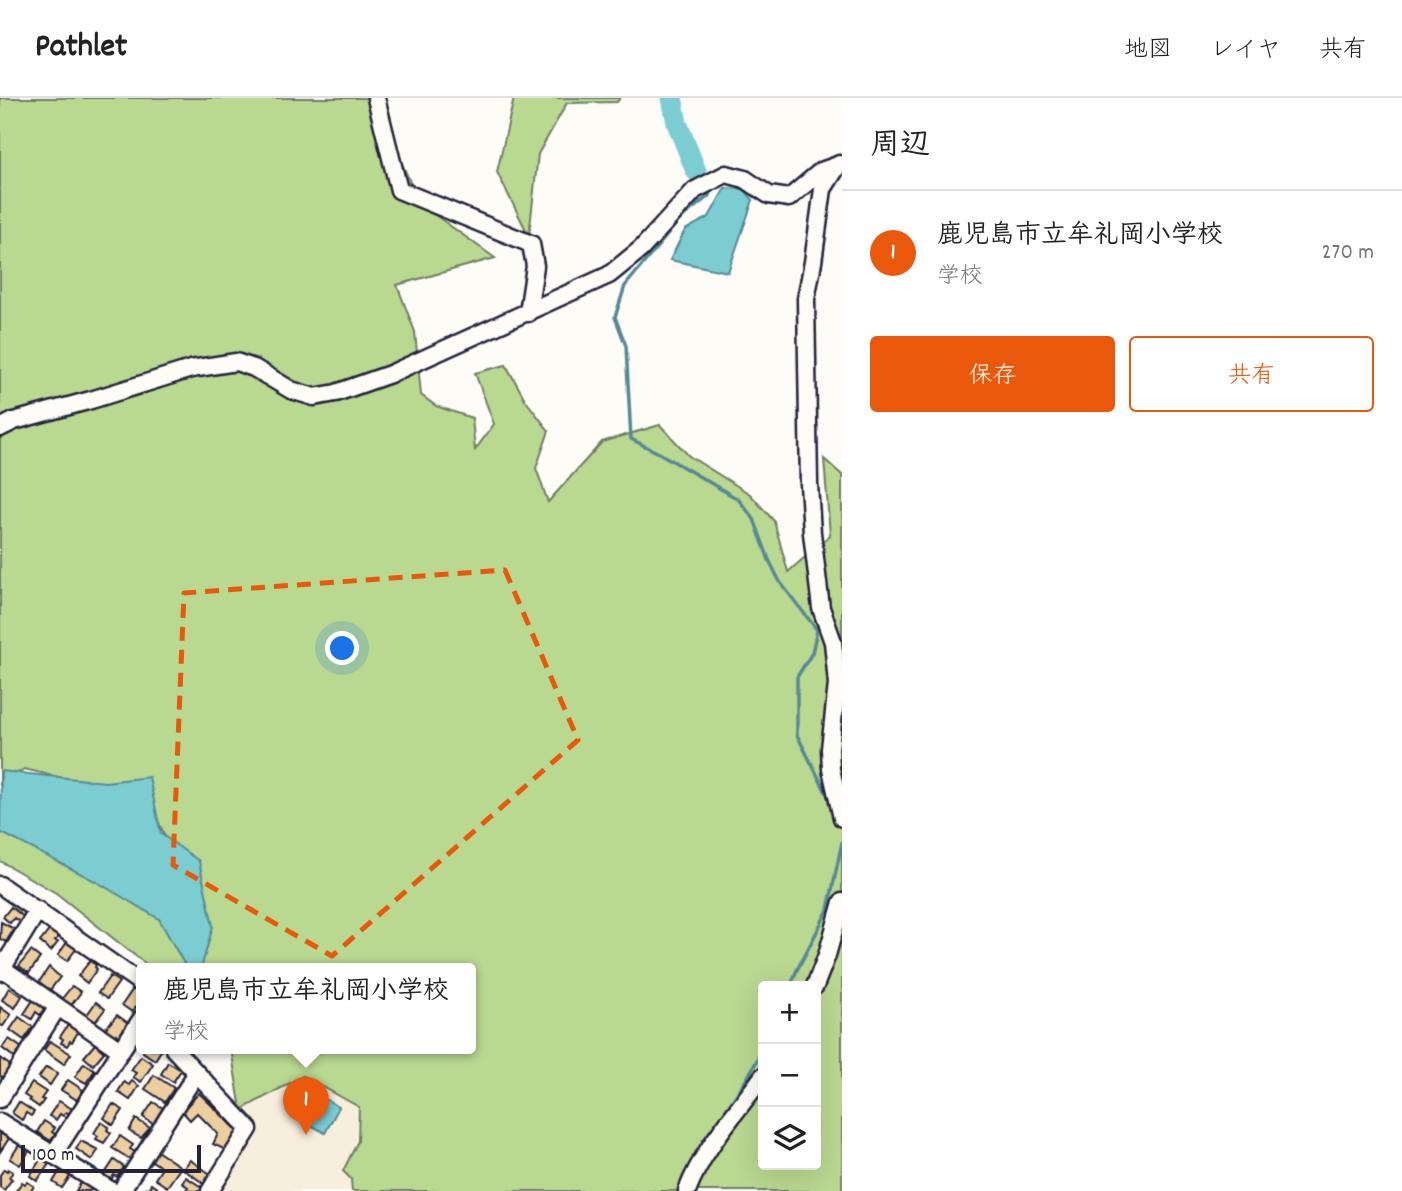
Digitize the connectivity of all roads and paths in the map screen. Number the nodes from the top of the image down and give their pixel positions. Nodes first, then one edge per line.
1 (376, 98) edge
2 (840, 162) edge
3 (528, 313) junction
4 (0, 428) edge
5 (842, 818) edge
6 (0, 884) edge
7 (842, 902) edge
8 (38, 910) junction
9 (1, 970) edge
10 (136, 980) edge
11 (817, 981) edge
12 (57, 1007) junction
13 (136, 1027) edge
14 (120, 1051) junction
15 (178, 1054) edge
16 (196, 1074) junction
17 (758, 1083) edge
18 (0, 1099) edge
19 (0, 1122) edge
20 (53, 1155) junction
21 (112, 1191) edge
22 (121, 1191) edge
23 (210, 1191) edge
24 (687, 1191) edge

1 - 3 street
2 - 3 street
2 - 5 street
3 - 4 street
6 - 8 street
7 - 11 street
8 - 9 street
8 - 10 street
9 - 12 street
12 - 14 street
12 - 18 street
13 - 14 street
14 - 20 street
15 - 16 street
16 - 22 street
16 - 23 street
17 - 24 street
19 - 20 street
20 - 21 street

